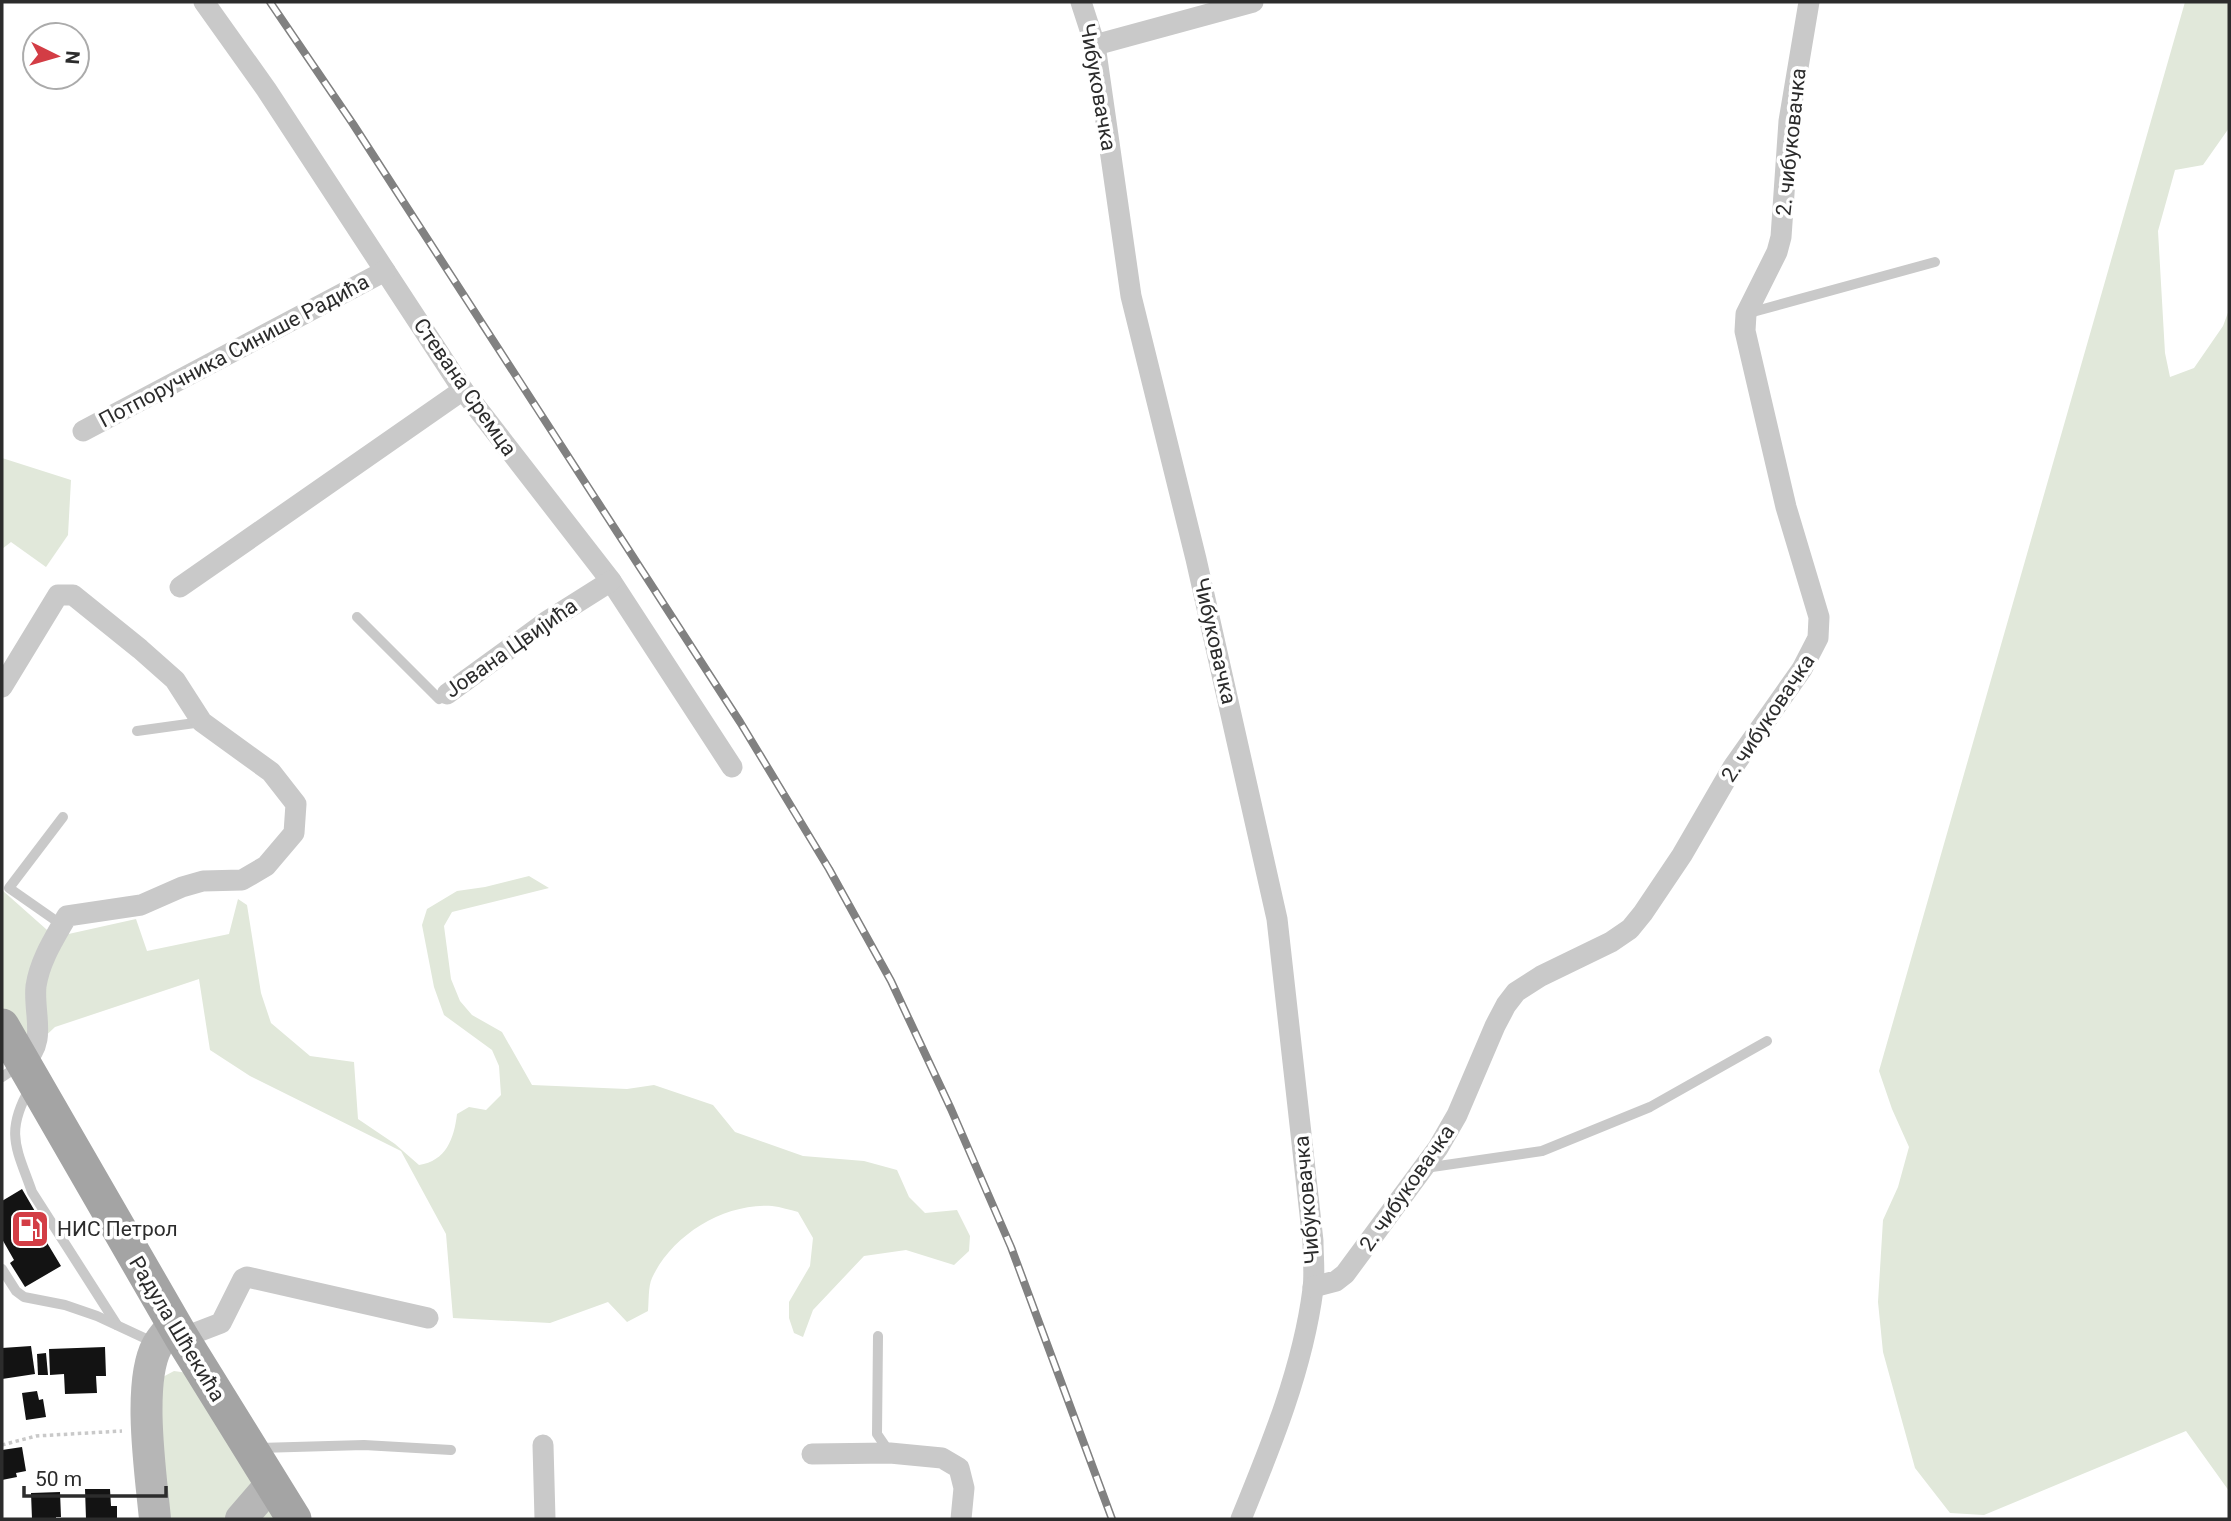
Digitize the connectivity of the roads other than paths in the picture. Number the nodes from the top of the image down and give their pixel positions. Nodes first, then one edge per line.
1 (204, 2) edge
2 (1081, 2) edge
3 (1253, 2) edge
4 (1809, 2) edge
5 (1095, 45) junction
6 (1935, 262) dead end
7 (385, 271) junction
8 (1746, 314) junction
9 (463, 390) junction
10 (83, 431) dead end
11 (611, 581) junction
12 (180, 587) dead end
13 (357, 617) dead end
14 (2, 687) edge
15 (447, 694) joint
16 (202, 722) junction
17 (137, 731) dead end
18 (732, 767) dead end
19 (63, 817) dead end
20 (62, 925) junction
21 (2, 1027) edge
22 (1767, 1041) dead end
23 (19, 1074) edge
24 (1424, 1168) junction
25 (2, 1269) edge
26 (1313, 1287) junction
27 (428, 1318) dead end
28 (117, 1325) junction
29 (171, 1336) junction
30 (878, 1336) dead end
31 (543, 1445) dead end
32 (249, 1448) junction
33 (451, 1450) dead end
34 (890, 1453) junction
35 (812, 1454) dead end
36 (271, 1484) junction
37 (155, 1519) edge
38 (241, 1519) edge
39 (294, 1519) edge
40 (545, 1519) edge
41 (961, 1519) edge
42 (1241, 1519) edge

1 - 7 street, Стевана Сремца
2 - 5 street, Чибуковачка
3 - 5 street
4 - 8 street, 2. чибуковачка
5 - 26 street, Чибуковачка
6 - 8 lane
7 - 9 street, Стевана Сремца
7 - 10 street, Потпоручника Синише Радића
8 - 24 street, 2. чибуковачка
9 - 11 street, Стевана Сремца
9 - 12 street
11 - 15 street, Јована Цвијића
11 - 18 street, Стевана Сремца
13 - 15 lane, Јована Цвијића
14 - 16 street
16 - 17 lane
16 - 20 street
19 - 20 lane
20 - 23 street
21 - 23 main road, Радула Шћекића
22 - 24 lane
23 - 28 lane
23 - 29 main road, Радула Шћекића
24 - 26 street, 2. чибуковачка
25 - 28 lane
26 - 42 street, Чибуковачка
27 - 29 street
28 - 29 lane
29 - 32 main road, Радула Шћекића
29 - 37 street
30 - 34 lane
31 - 40 street
32 - 33 lane
32 - 36 main road, Радула Шћекића
34 - 35 street
34 - 41 street
36 - 38 street
36 - 39 main road, Радула Шћекића

